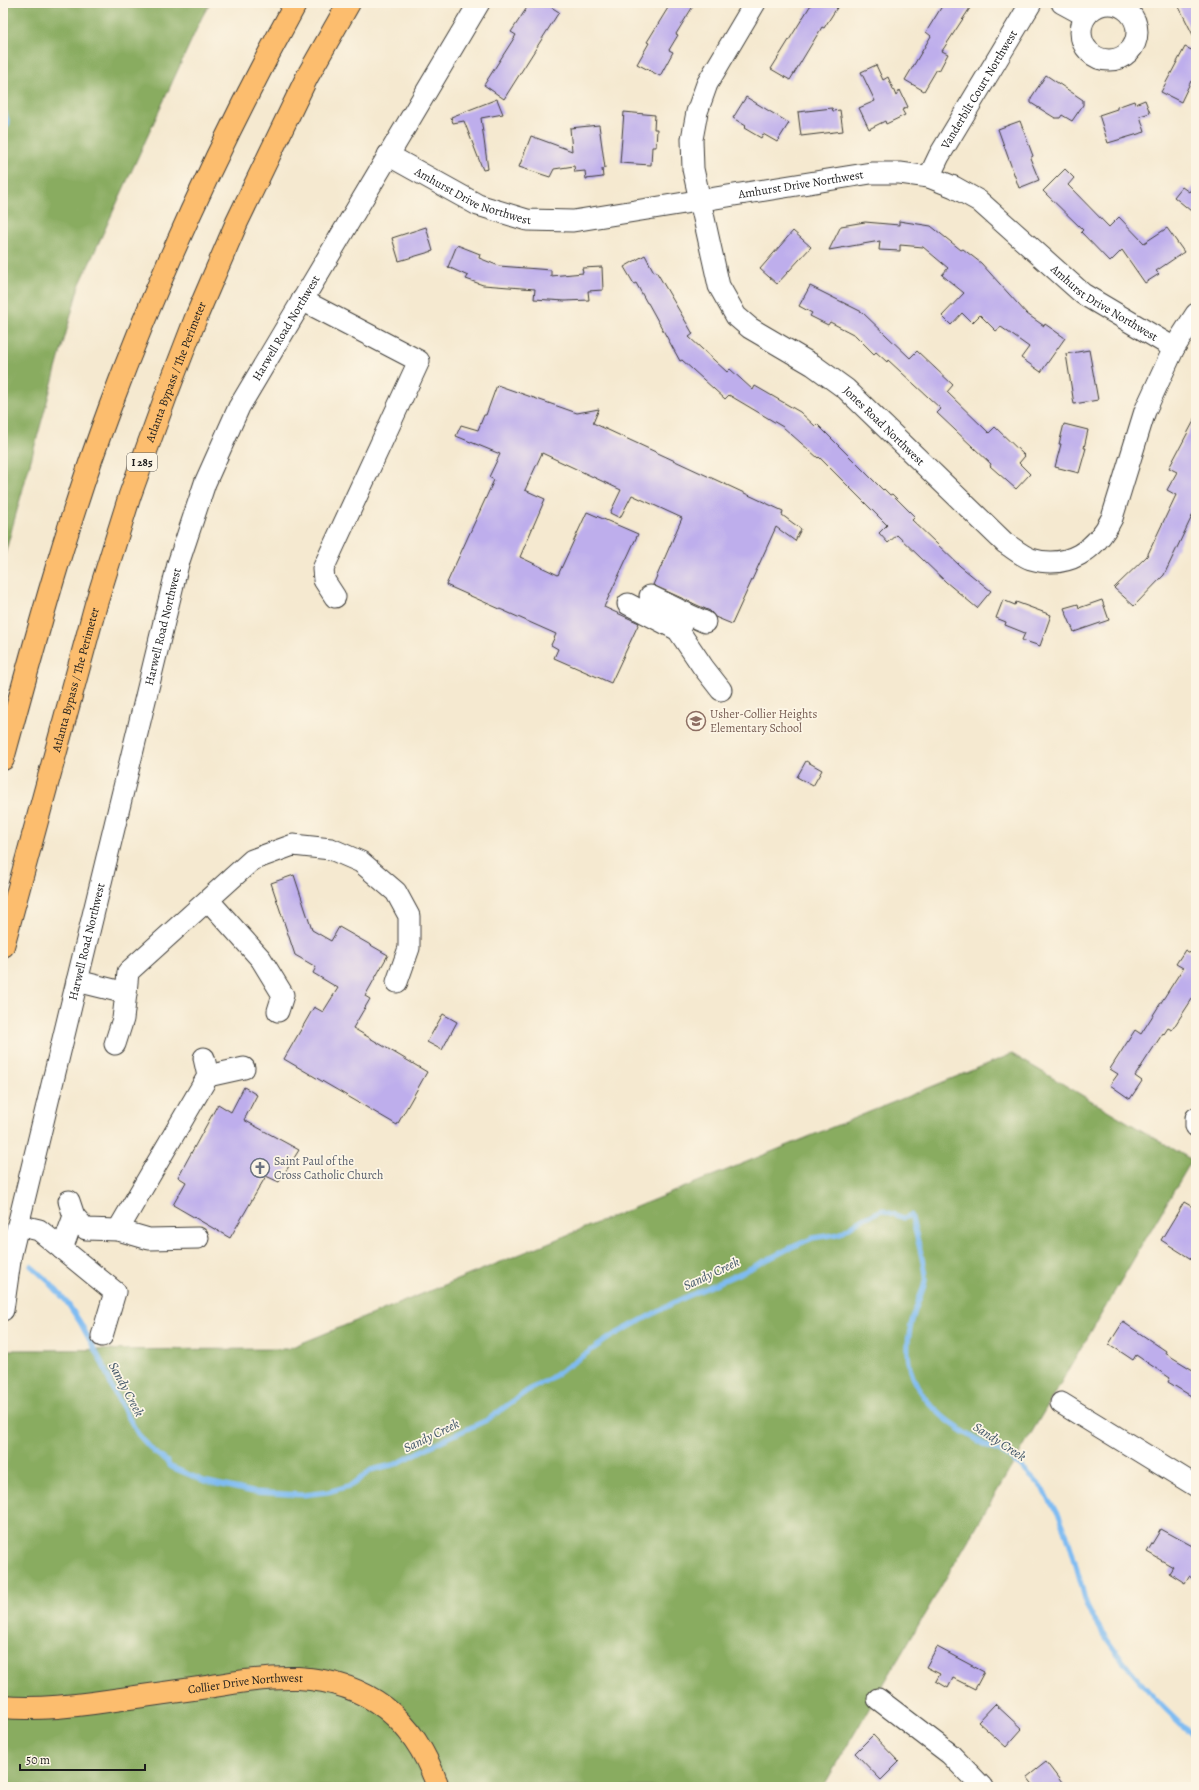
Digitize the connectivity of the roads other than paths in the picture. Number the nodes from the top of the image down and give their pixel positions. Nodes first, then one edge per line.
1 (296, 3) edge
2 (349, 3) edge
3 (479, 3) edge
4 (755, 3) edge
5 (1031, 3) edge
6 (1062, 3) edge
7 (1086, 16) dead end
8 (388, 155) junction
9 (928, 177) junction
10 (699, 200) junction
11 (302, 300) junction
12 (1196, 314) edge
13 (1174, 348) junction
14 (650, 596) dead end
15 (335, 597) dead end
16 (628, 604) dead end
17 (690, 622) junction
18 (721, 690) dead end
19 (3, 759) edge
20 (209, 900) junction
21 (3, 946) edge
22 (77, 981) junction
23 (396, 982) dead end
24 (126, 993) junction
25 (278, 1011) dead end
26 (115, 1044) dead end
27 (244, 1068) dead end
28 (1196, 1118) edge
29 (1196, 1126) edge
30 (18, 1225) junction
31 (118, 1230) junction
32 (198, 1238) dead end
33 (62, 1249) junction
34 (3, 1310) edge
35 (102, 1336) dead end
36 (1061, 1403) dead end
37 (1196, 1486) edge
38 (878, 1699) dead end
39 (3, 1707) edge
40 (438, 1787) edge
41 (982, 1787) edge

1 - 19 main road
2 - 21 main road, Atlanta Bypass / The Perimeter / I 285
3 - 8 street, Harwell Road Northwest
4 - 10 street, Jones Road Northwest
5 - 9 street, Vanderbilt Court Northwest
6 - 7 street
8 - 10 street, Amhurst Drive Northwest
8 - 11 street, Harwell Road Northwest
9 - 10 street, Amhurst Drive Northwest
9 - 13 street, Amhurst Drive Northwest
10 - 13 street, Jones Road Northwest
11 - 15 street
11 - 22 street, Harwell Road Northwest
12 - 13 street, Jones Road Northwest
14 - 17 street
16 - 17 street
17 - 18 street
20 - 23 street
20 - 24 street
20 - 25 street
22 - 24 street
22 - 30 street, Harwell Road Northwest
24 - 26 street
27 - 31 street
28 - 29 street
30 - 33 street
30 - 34 street, Harwell Road Northwest
31 - 32 street
31 - 33 street
33 - 35 street
36 - 37 street
38 - 41 street
39 - 40 main road, Collier Drive Northwest

